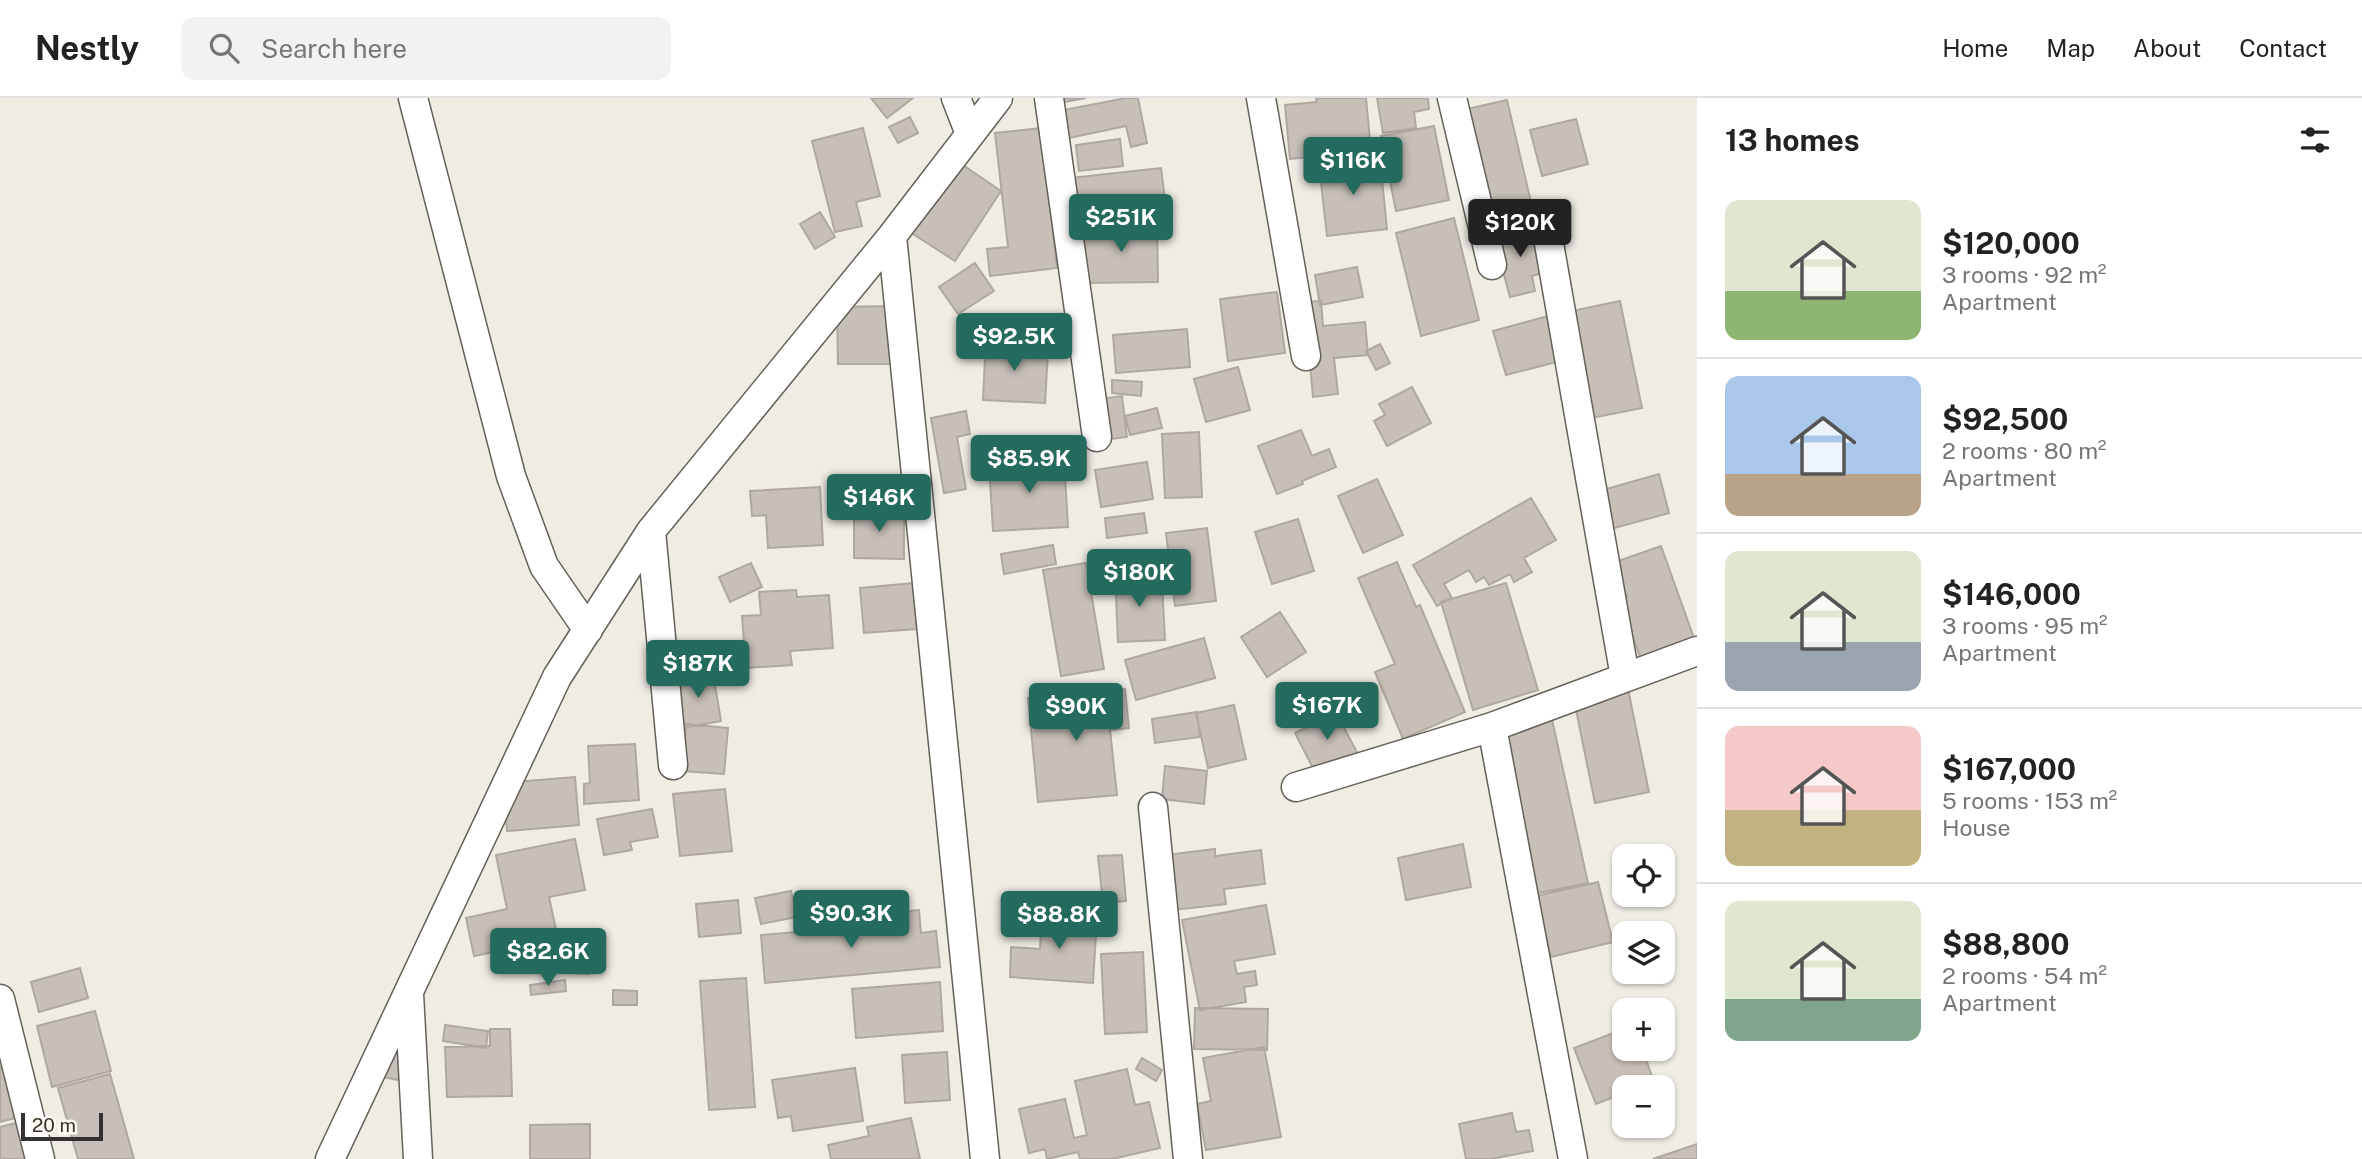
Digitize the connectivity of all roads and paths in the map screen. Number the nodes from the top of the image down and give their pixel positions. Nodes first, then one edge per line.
1 (413, 98) edge
2 (957, 98) edge
3 (998, 98) edge
4 (1049, 98) edge
5 (1261, 98) edge
6 (1452, 98) edge
7 (970, 134) junction
8 (1544, 215) dead end
9 (892, 236) junction
10 (1492, 265) dead end
11 (1306, 356) dead end
12 (1097, 437) dead end
13 (651, 531) junction
14 (588, 630) junction
15 (1697, 651) edge
16 (1625, 677) junction
17 (1492, 727) junction
18 (673, 765) dead end
19 (1296, 788) dead end
20 (1153, 807) dead end
21 (409, 991) junction
22 (0, 999) edge
23 (40, 1159) edge
24 (330, 1159) edge
25 (418, 1159) edge
26 (985, 1159) edge
27 (1188, 1159) edge
28 (1573, 1159) edge

1 - 14 street
2 - 7 street
3 - 7 street
4 - 12 street
5 - 11 street
6 - 10 street
7 - 9 street
8 - 16 street
9 - 13 street
9 - 26 street
13 - 14 street
13 - 18 street
14 - 21 street
15 - 16 street
16 - 17 street
17 - 19 street
17 - 28 street
20 - 27 street
21 - 24 street
21 - 25 street
22 - 23 street

